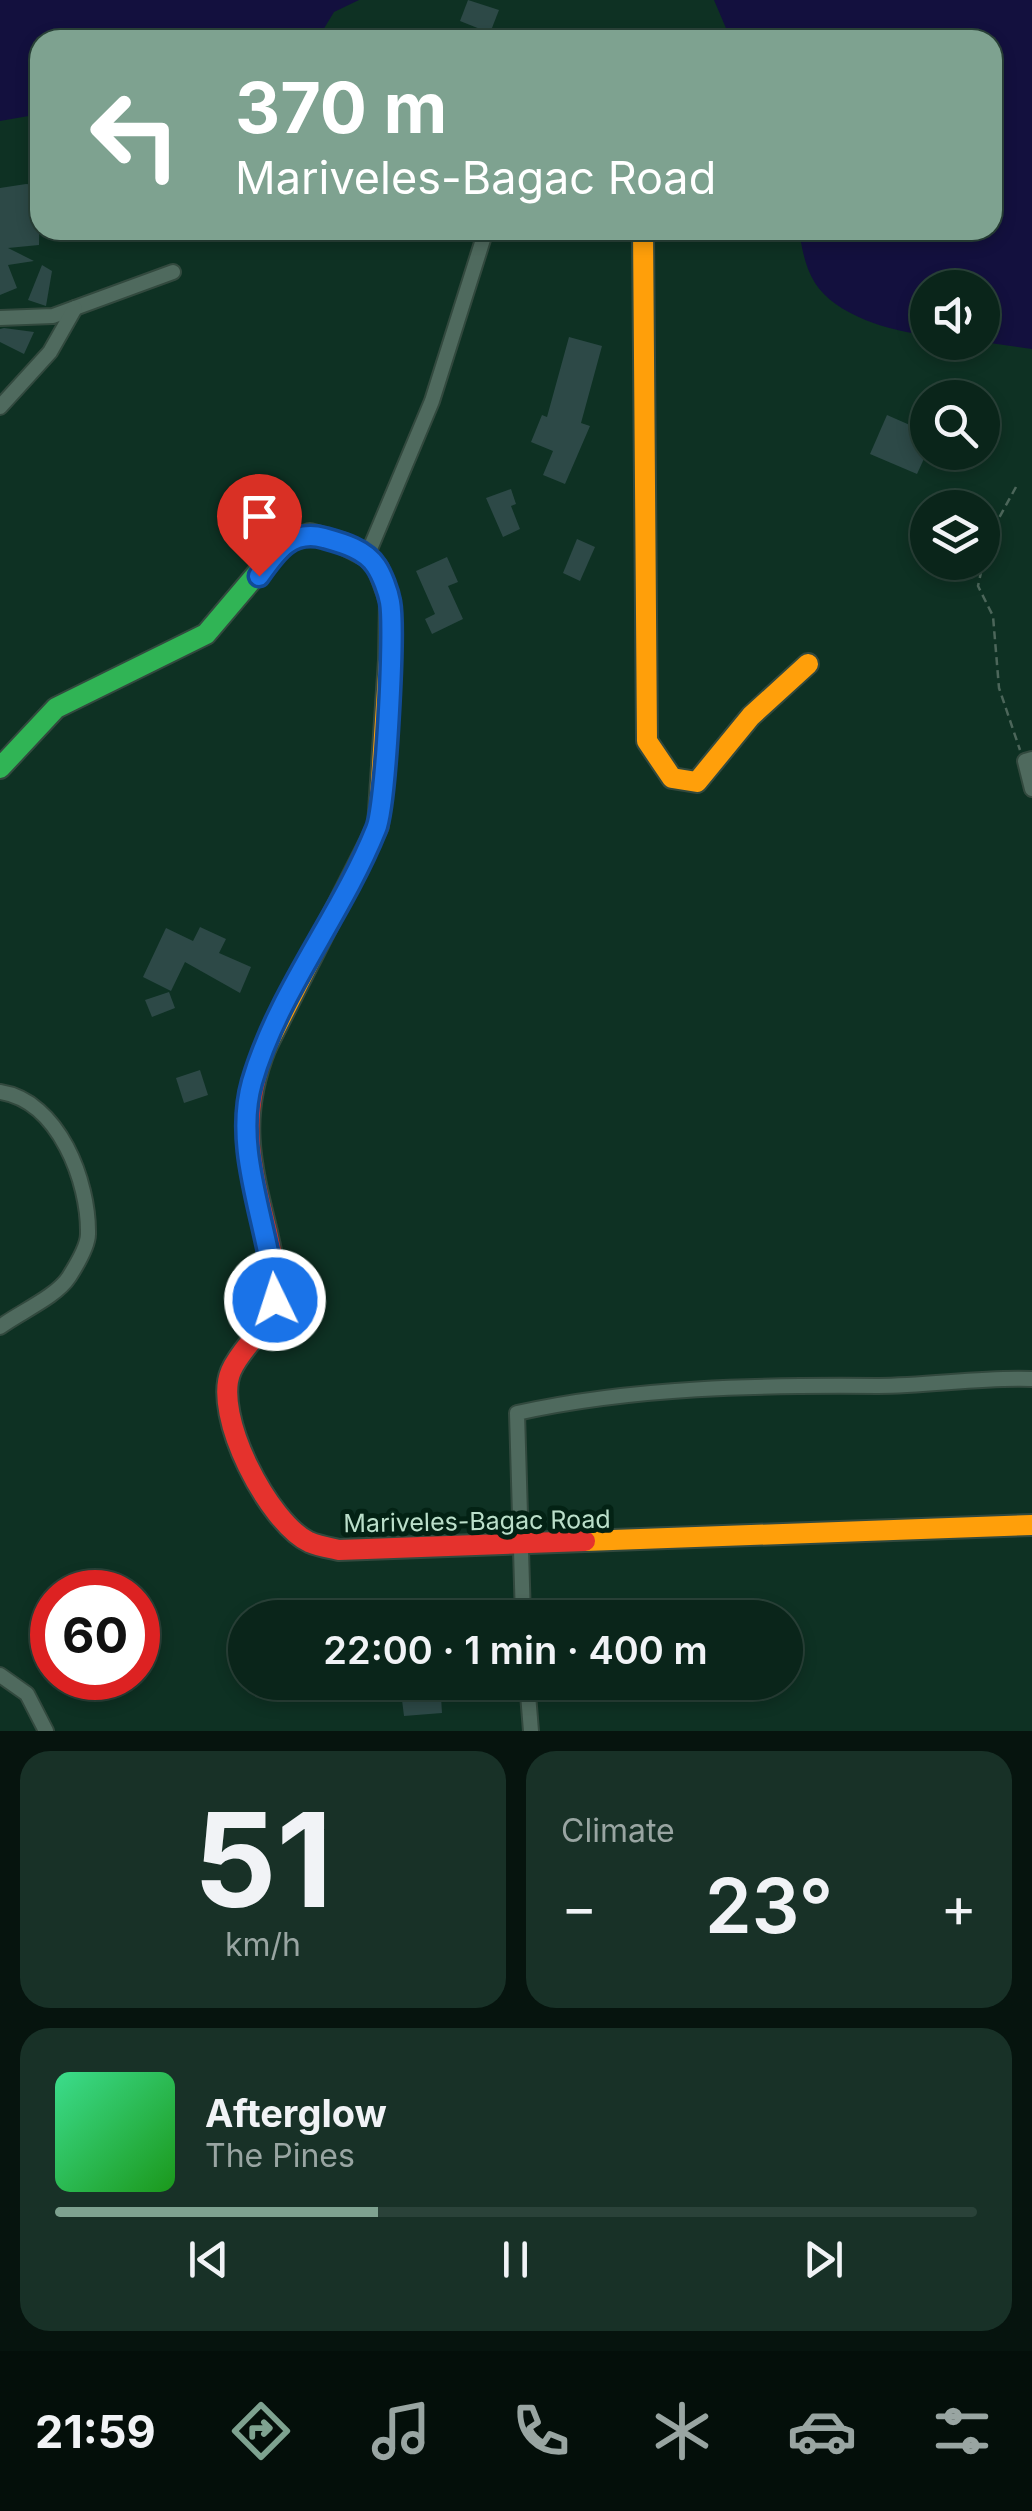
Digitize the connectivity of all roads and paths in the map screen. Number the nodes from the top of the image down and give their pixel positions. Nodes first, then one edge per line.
1 (483, 240) edge
2 (643, 240) edge
3 (173, 272) dead end
4 (75, 308) junction
5 (0, 318) edge
6 (0, 407) edge
7 (1016, 487) dead end
8 (367, 556) junction
9 (808, 664) dead end
10 (1028, 760) edge
11 (0, 768) edge
12 (1032, 789) edge
13 (0, 1092) edge
14 (0, 1327) edge
15 (1032, 1379) edge
16 (1032, 1525) edge
17 (518, 1546) junction
18 (522, 1600) edge
19 (0, 1675) edge
20 (528, 1700) edge
21 (46, 1731) edge
22 (531, 1731) edge

1 - 8 street
2 - 9 main road
3 - 4 street
4 - 5 street
4 - 6 street
7 - 10 path
8 - 11 main road
8 - 17 main road, Mariveles-Bagac Road
10 - 12 street
13 - 14 street
15 - 17 street
16 - 17 main road, Mariveles-Bagac Road
17 - 18 street
19 - 21 street
20 - 22 street

